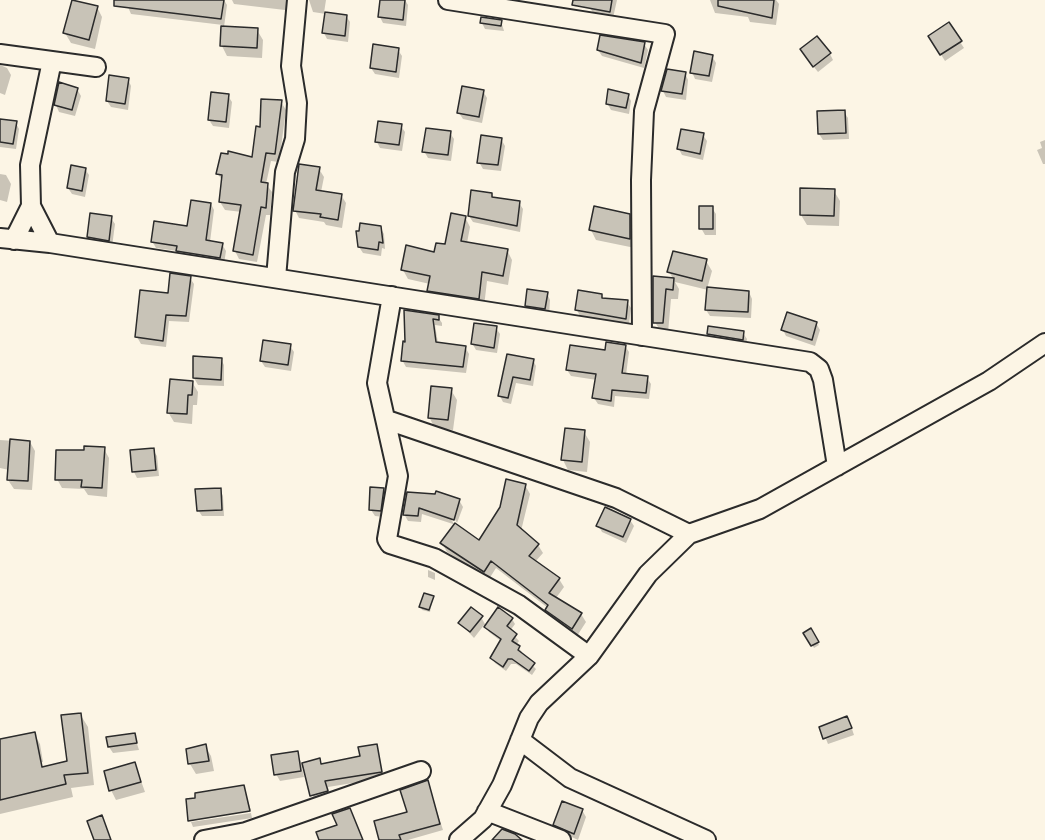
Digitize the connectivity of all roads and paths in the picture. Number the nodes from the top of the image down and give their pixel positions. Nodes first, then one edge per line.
1 (297, 0) edge
2 (448, 0) edge
3 (0, 54) edge
4 (52, 61) junction
5 (96, 67) dead end
6 (31, 206) junction
7 (7, 239) edge
8 (50, 243) junction
9 (276, 278) junction
10 (392, 296) junction
11 (642, 336) junction
12 (1045, 343) edge
13 (387, 420) junction
14 (837, 466) junction
15 (689, 534) junction
16 (589, 656) junction
17 (520, 740) junction
18 (421, 771) dead end
19 (487, 811) junction
20 (204, 840) edge
21 (459, 840) edge
22 (561, 840) edge
23 (706, 840) edge

1 - 9 street
2 - 11 street
3 - 4 street
4 - 5 street
4 - 6 street
6 - 7 street
6 - 8 street
7 - 8 street
8 - 9 street
9 - 10 street
10 - 11 street
10 - 13 street
11 - 14 street
12 - 14 street
13 - 15 street
13 - 16 street
14 - 15 street
15 - 16 street
16 - 17 street
17 - 19 street
17 - 23 street
18 - 20 street
19 - 21 street
19 - 22 street

